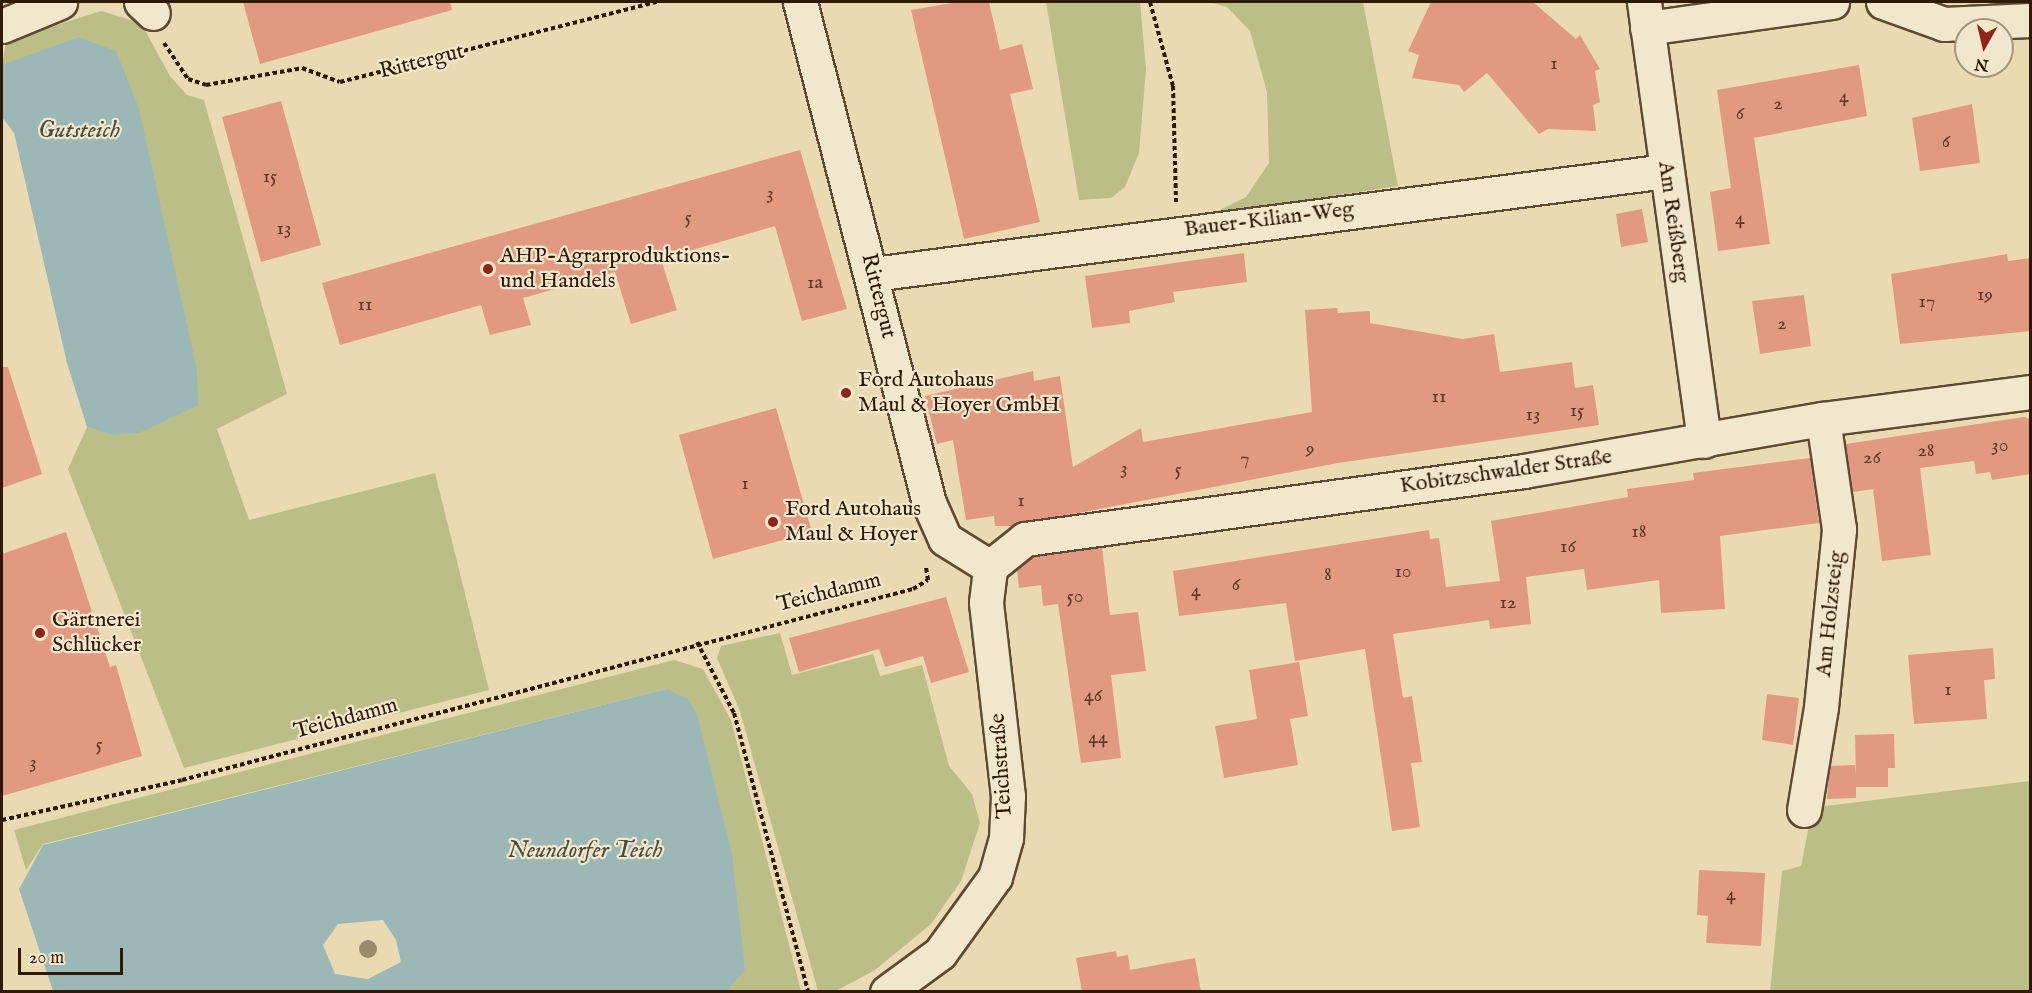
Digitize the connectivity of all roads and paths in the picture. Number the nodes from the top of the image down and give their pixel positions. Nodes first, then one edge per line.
1 (60, 2) edge
2 (657, 2) edge
3 (800, 2) edge
4 (1150, 2) edge
5 (1832, 2) edge
6 (1883, 2) edge
7 (147, 7) edge
8 (1646, 15) edge
9 (2031, 20) edge
10 (2, 26) edge
11 (1666, 171) junction
12 (1177, 232) junction
13 (873, 274) junction
14 (2031, 392) edge
15 (1823, 419) junction
16 (1704, 441) junction
17 (923, 561) dead end
18 (990, 567) junction
19 (697, 642) junction
20 (1804, 810) dead end
21 (2, 820) edge
22 (808, 992) edge
23 (887, 992) edge

1 - 10 street
2 - 7 path, Rittergut
3 - 13 street, Rittergut
4 - 12 path
5 - 8 street
6 - 9 street
8 - 11 street, Am Reißberg
11 - 12 street, Bauer-Kilian-Weg
11 - 16 street, Am Reißberg
12 - 13 street, Bauer-Kilian-Weg
13 - 18 street, Rittergut
14 - 15 street, Kobitzschwalder Straße
15 - 16 street, Kobitzschwalder Straße
15 - 20 street, Am Holzsteig
16 - 18 street, Kobitzschwalder Straße
17 - 19 path, Teichdamm
18 - 23 street, Teichstraße
19 - 21 path, Teichdamm
19 - 22 path

